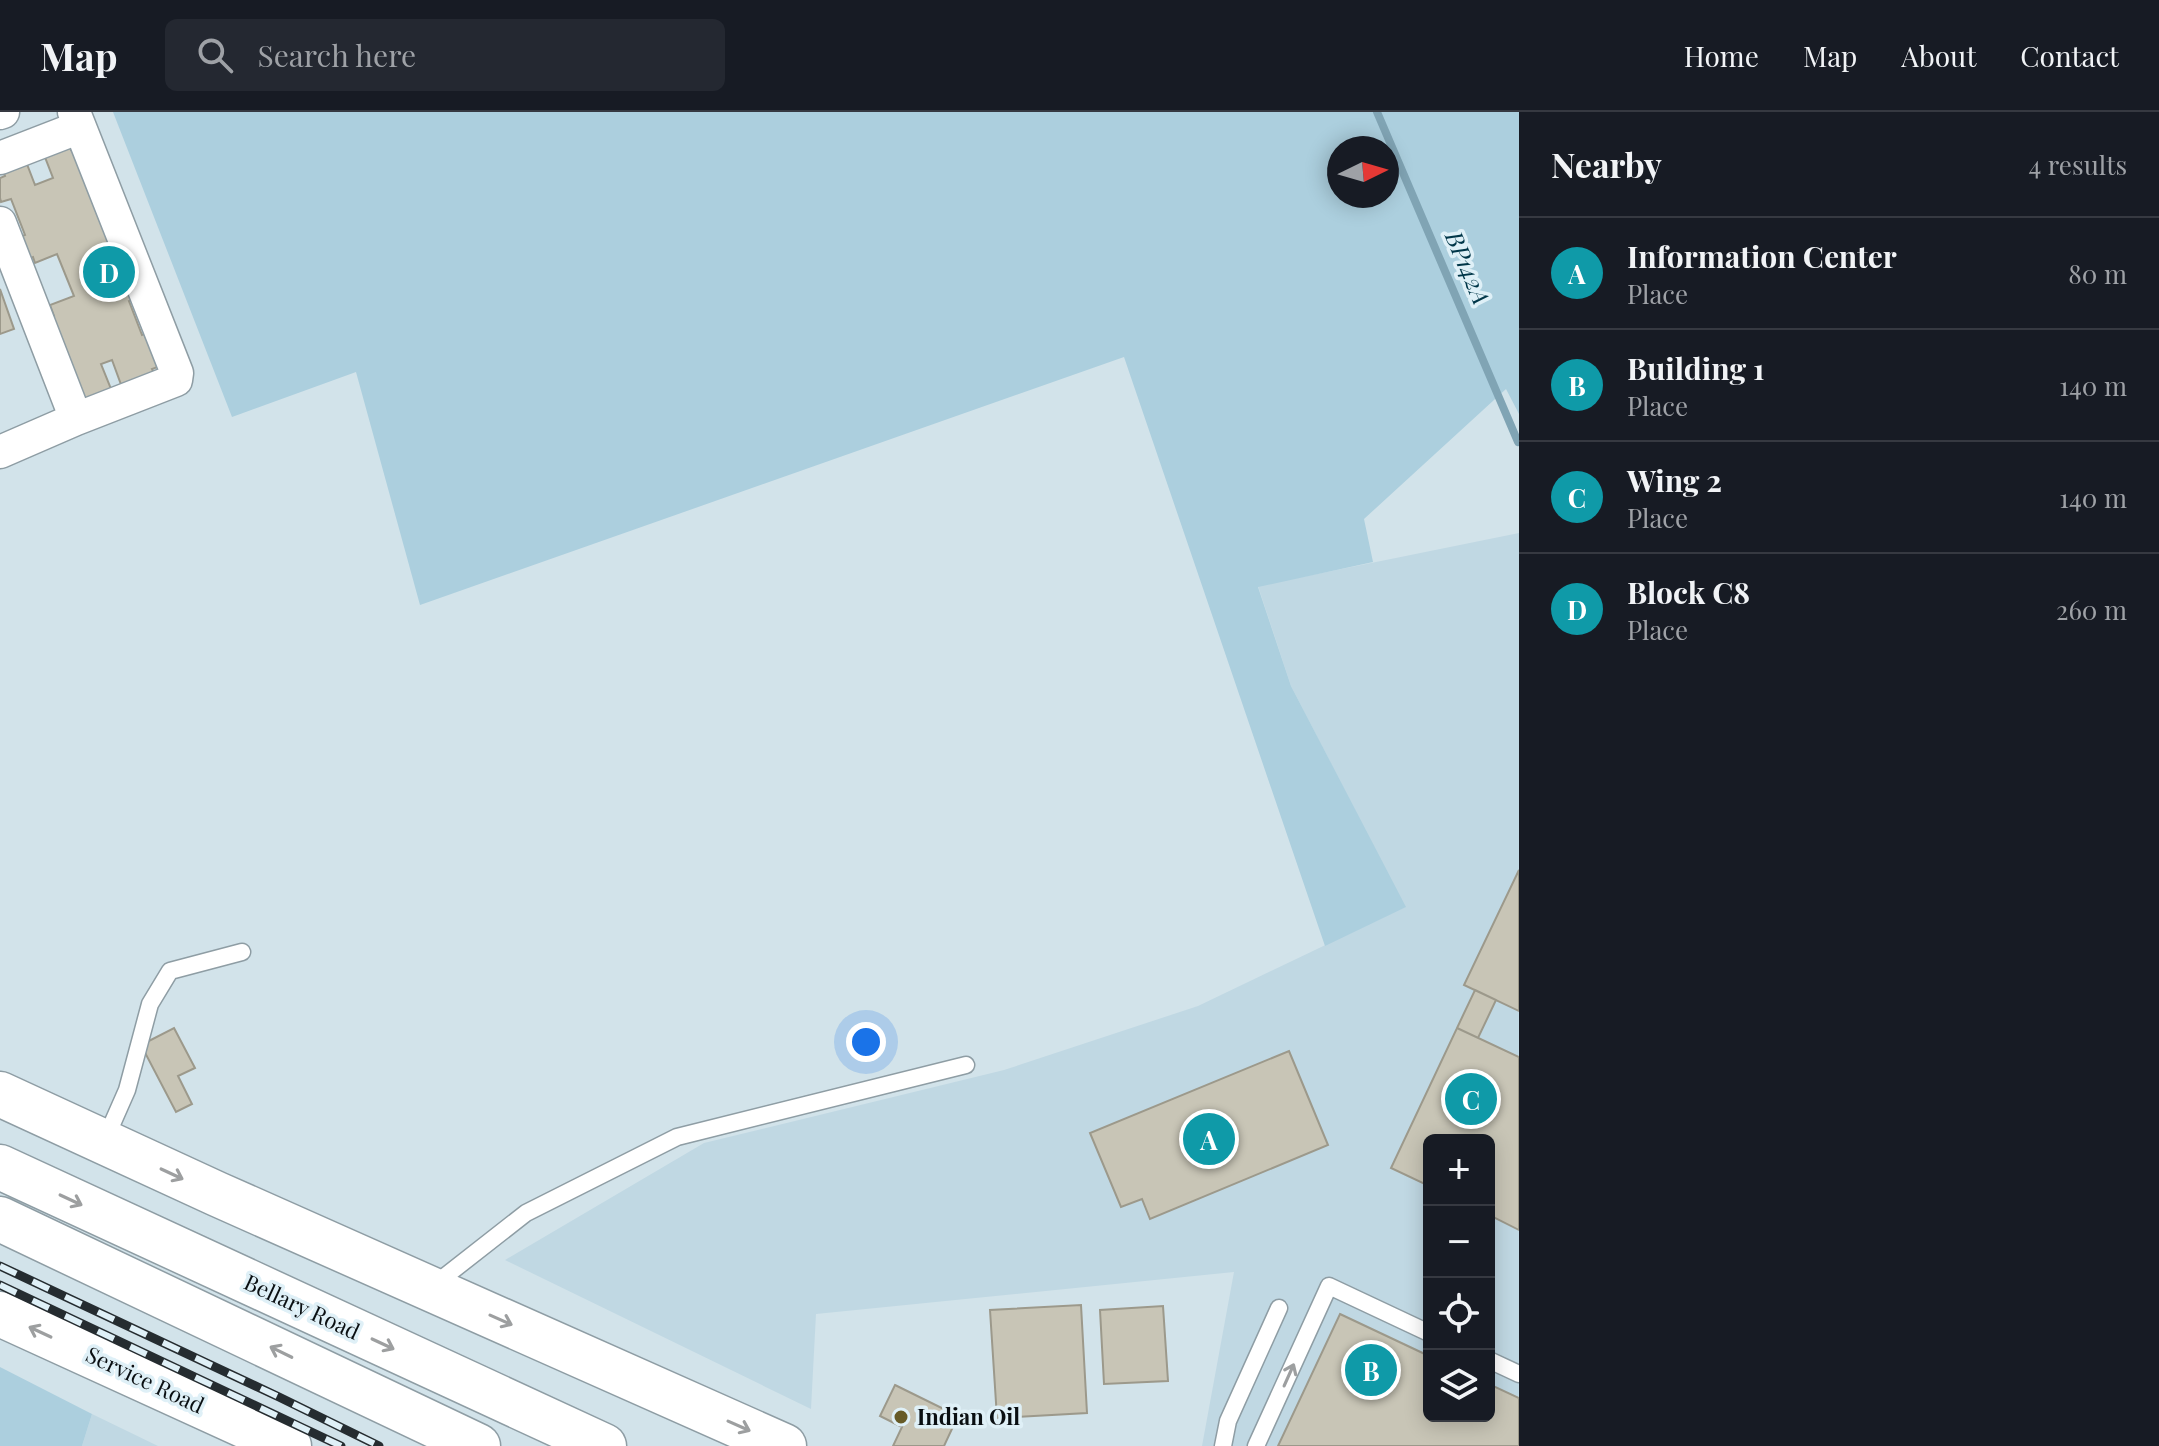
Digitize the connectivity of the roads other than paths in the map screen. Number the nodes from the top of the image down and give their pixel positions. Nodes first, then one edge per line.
1 (77, 120) edge
2 (0, 158) edge
3 (0, 223) edge
4 (76, 419) junction
5 (0, 452) edge
6 (242, 952) dead end
7 (966, 1065) dead end
8 (0, 1094) edge
9 (104, 1142) junction
10 (0, 1167) edge
11 (0, 1219) edge
12 (430, 1289) junction
13 (1279, 1308) dead end
14 (0, 1314) edge
15 (1423, 1330) edge
16 (1495, 1363) edge
17 (1519, 1374) edge
18 (289, 1446) edge
19 (478, 1446) edge
20 (604, 1446) edge
21 (784, 1446) edge
22 (1223, 1446) edge
23 (1256, 1446) edge

1 - 2 street
1 - 4 street
3 - 4 street
4 - 5 street
6 - 9 lane
7 - 12 lane
8 - 9 main road
9 -> 12 main road
10 -> 20 main road, Bellary Road
19 -> 11 main road
12 -> 21 main road
13 - 22 lane
18 -> 14 main road, Service Road
23 -> 15 lane
16 - 17 lane

